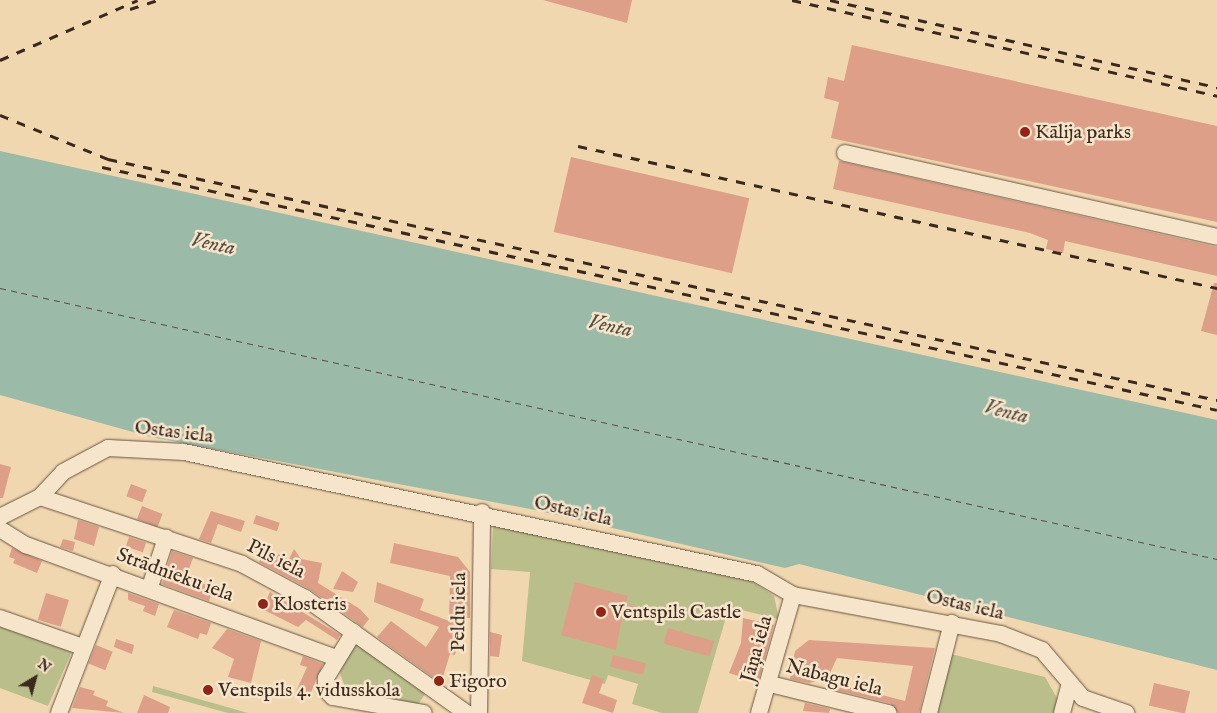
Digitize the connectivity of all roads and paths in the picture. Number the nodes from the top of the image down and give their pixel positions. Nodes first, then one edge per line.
1 (844, 153) dead end
2 (1217, 237) edge
3 (40, 497) junction
4 (482, 512) junction
5 (0, 517) edge
6 (0, 529) edge
7 (166, 538) junction
8 (113, 574) junction
9 (150, 587) junction
10 (793, 595) junction
11 (0, 618) edge
12 (952, 623) junction
13 (354, 632) junction
14 (83, 647) junction
15 (337, 658) junction
16 (770, 684) junction
17 (1069, 687) junction
18 (59, 713) edge
19 (424, 713) edge
20 (466, 713) edge
21 (479, 713) edge
22 (759, 713) edge
23 (888, 713) edge
24 (929, 713) edge
25 (1062, 713) edge
26 (1126, 713) edge

1 - 2 street
3 - 4 street, Ostas iela
3 - 5 street, Ostas iela
3 - 7 street, Pils iela
4 - 10 street, Ostas iela
4 - 21 street, Peldu iela
6 - 8 street, Strādnieku iela
7 - 9 street
7 - 13 street, Pils iela
8 - 9 street, Strādnieku iela
8 - 14 street
9 - 15 street, Strādnieku iela
10 - 12 street, Ostas iela
10 - 16 street, Jāņa iela
11 - 14 street
12 - 17 street, Ostas iela
12 - 24 street
13 - 15 street
13 - 20 street, Pils iela
14 - 18 street
15 - 19 street
16 - 22 street, Jāņa iela
16 - 23 street, Nabagu iela
17 - 25 street
17 - 26 street, Ostas iela

